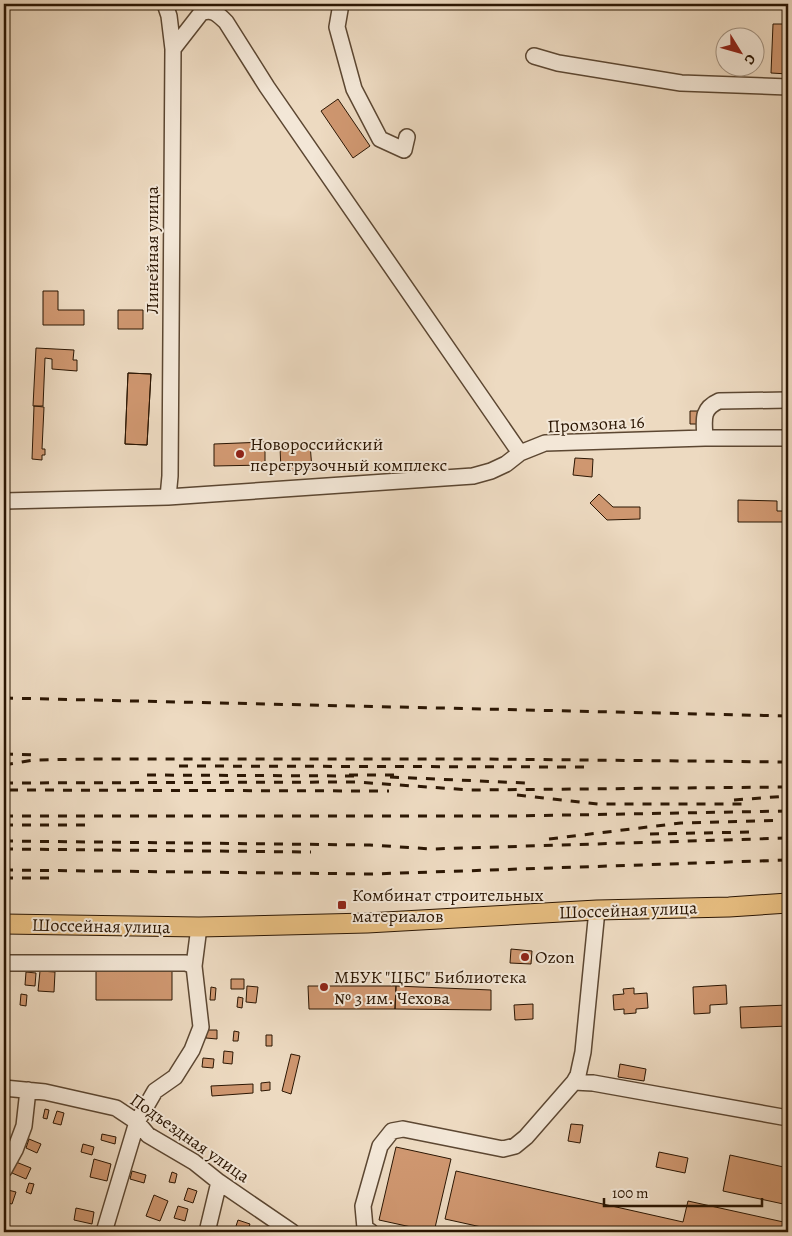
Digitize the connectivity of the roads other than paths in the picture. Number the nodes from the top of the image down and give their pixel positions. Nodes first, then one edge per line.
1 (165, 4) edge
2 (341, 4) edge
3 (173, 49) junction
4 (534, 56) dead end
5 (788, 87) edge
6 (407, 137) dead end
7 (788, 400) edge
8 (704, 438) junction
9 (788, 438) edge
10 (520, 453) junction
11 (168, 497) junction
12 (4, 501) edge
13 (788, 903) edge
14 (597, 910) junction
15 (4, 924) edge
16 (198, 927) junction
17 (4, 963) edge
18 (194, 966) junction
19 (574, 1082) junction
20 (4, 1088) edge
21 (28, 1090) junction
22 (788, 1118) edge
23 (137, 1122) junction
24 (4, 1170) edge
25 (219, 1182) junction
26 (104, 1232) edge
27 (207, 1232) edge
28 (292, 1232) edge
29 (370, 1232) edge

1 - 3 street, Линейная улица
2 - 6 street
3 - 10 street
3 - 11 street, Линейная улица
4 - 5 street
7 - 8 street
8 - 9 street, Промзона 16
8 - 10 street, Промзона 16
10 - 11 street, Промзона 16
11 - 12 street, Промзона 16
13 - 14 main road, Шоссейная улица
14 - 16 main road, Шоссейная улица
14 - 19 street
15 - 16 main road, Шоссейная улица
16 - 18 street
17 - 18 street
18 - 23 street
19 - 22 street
19 - 29 street
20 - 21 street, Подъездная улица
21 - 23 street, Подъездная улица
21 - 24 street
23 - 25 street, Подъездная улица
23 - 26 street
25 - 27 street
25 - 28 street, Подъездная улица

